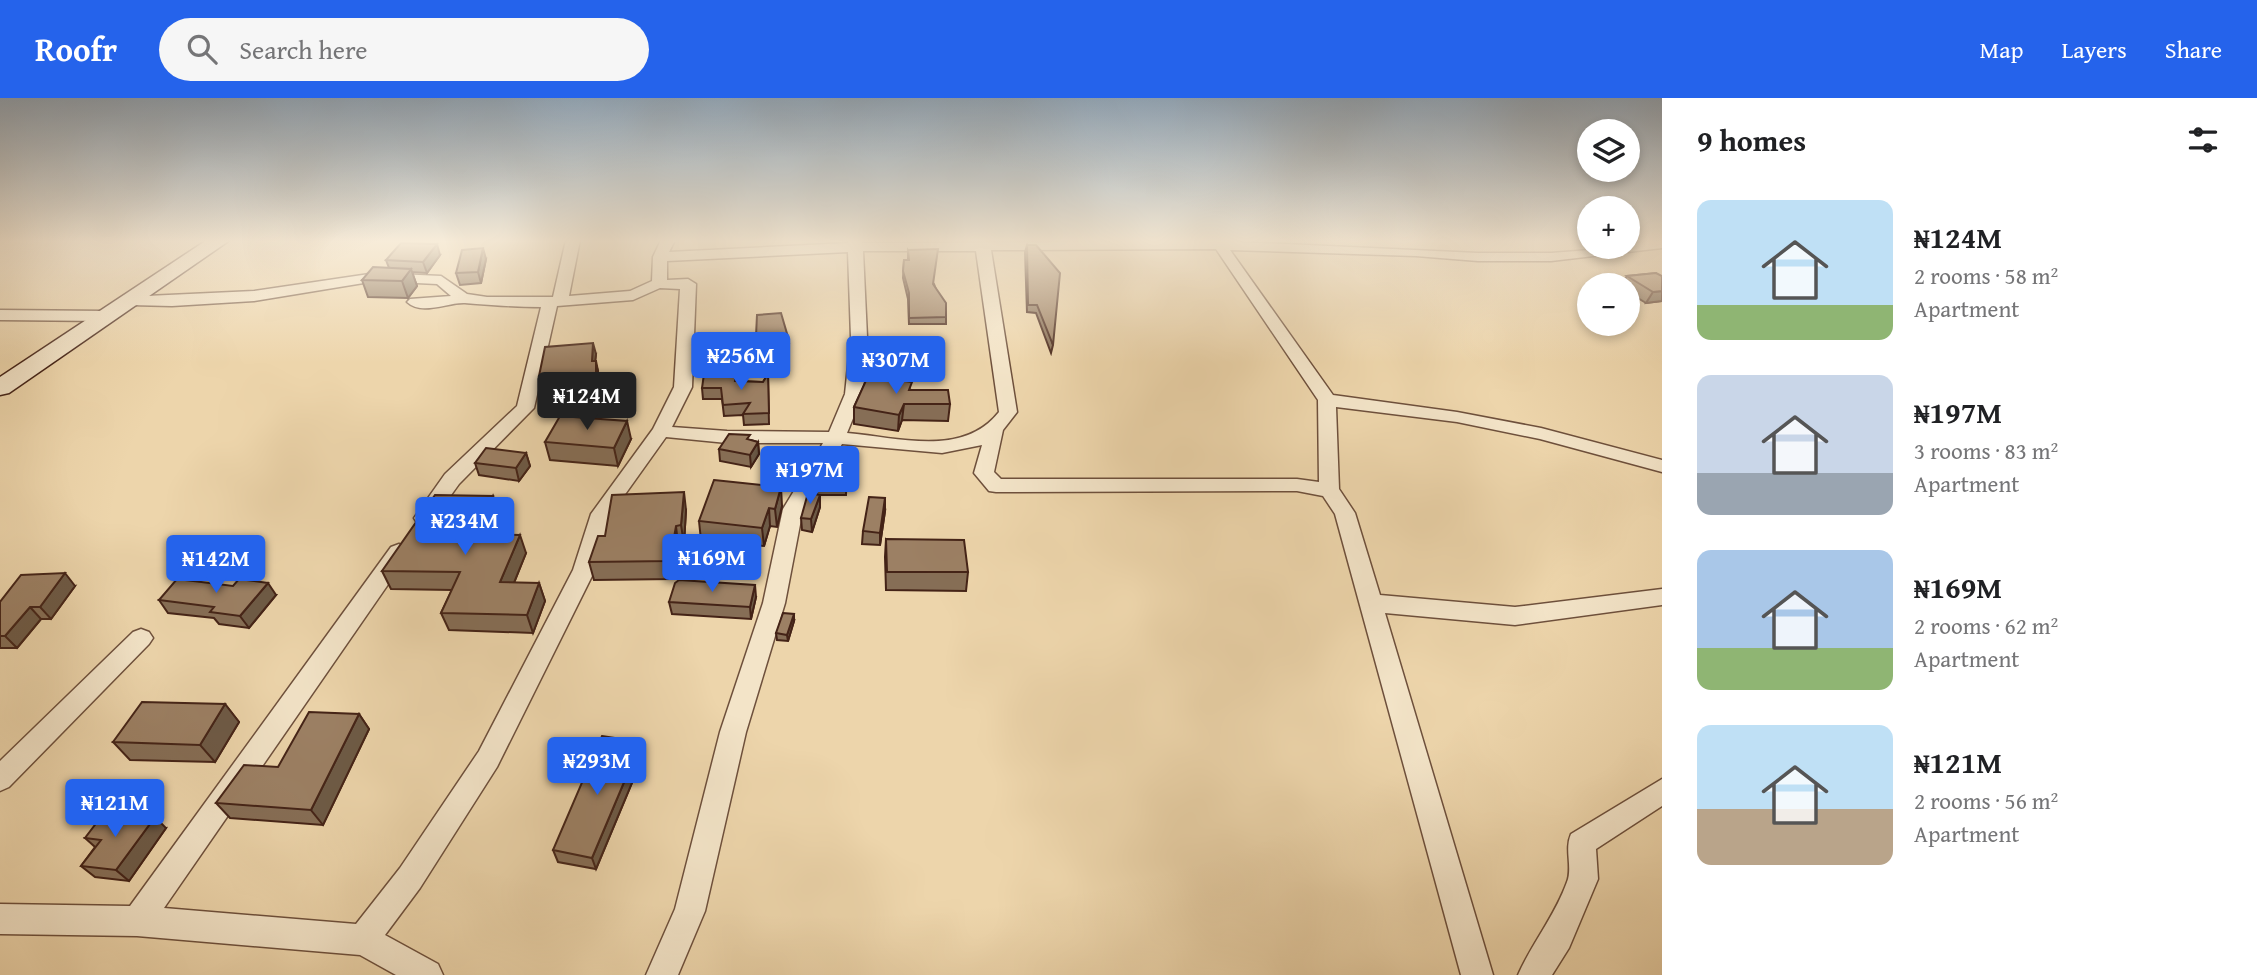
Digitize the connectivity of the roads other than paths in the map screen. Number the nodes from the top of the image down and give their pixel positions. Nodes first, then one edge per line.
1 (159, 281) edge
2 (351, 281) edge
3 (443, 281) edge
4 (561, 281) edge
5 (659, 281) edge
6 (857, 281) edge
7 (988, 281) edge
8 (1245, 281) edge
9 (658, 286) junction
10 (462, 298) junction
11 (130, 300) junction
12 (555, 301) junction
13 (415, 302) dead end
14 (0, 315) edge
15 (106, 316) junction
16 (0, 388) edge
17 (1327, 400) junction
18 (661, 431) junction
19 (995, 432) junction
20 (836, 438) junction
21 (1662, 466) edge
22 (1329, 490) junction
23 (1662, 597) edge
24 (1371, 603) junction
25 (141, 638) dead end
26 (0, 779) edge
27 (1662, 791) edge
28 (0, 919) edge
29 (137, 921) junction
30 (363, 940) junction
31 (427, 975) edge
32 (662, 975) edge
33 (1477, 975) edge
34 (1534, 975) edge

1 - 11 main road
2 - 11 street
3 - 10 street
4 - 12 street
5 - 9 street
6 - 20 street
7 - 19 street
8 - 17 street
9 - 12 street
9 - 18 street
10 - 12 street
10 - 13 street
11 - 15 main road
12 - 29 street
14 - 15 street
15 - 16 main road
17 - 21 street
17 - 22 street
18 - 20 street
18 - 30 street
19 - 20 street
19 - 22 street
20 - 32 street
22 - 24 street
23 - 24 street
24 - 33 street
25 - 26 street
27 - 34 street
28 - 29 street
29 - 30 street
30 - 31 street

